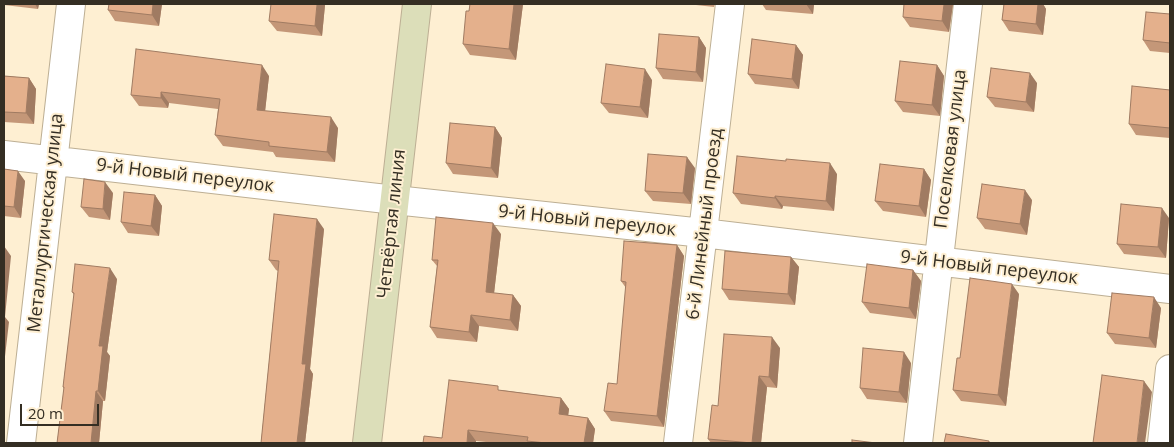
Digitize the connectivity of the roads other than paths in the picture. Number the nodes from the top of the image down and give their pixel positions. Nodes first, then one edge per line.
1 (71, 4) edge
2 (417, 4) edge
3 (730, 4) edge
4 (968, 4) edge
5 (4, 155) edge
6 (53, 161) junction
7 (395, 200) junction
8 (703, 233) junction
9 (938, 263) junction
10 (1170, 289) edge
11 (1170, 369) edge
12 (21, 443) edge
13 (368, 443) edge
14 (678, 443) edge
15 (918, 443) edge
16 (1162, 443) edge

1 - 6 street, Металлургическая улица
2 - 7 street, Четвёртая линия
3 - 8 street, 6-й Линейный проезд
4 - 9 street, Поселковая улица
5 - 6 street, 9-й Новый переулок
6 - 7 street, 9-й Новый переулок
6 - 12 street, Металлургическая улица
7 - 8 street, 9-й Новый переулок
7 - 13 street, Четвёртая линия
8 - 9 street, 9-й Новый переулок
8 - 14 street, 6-й Линейный проезд
9 - 10 street, 9-й Новый переулок
9 - 15 street, Поселковая улица
11 - 16 street

